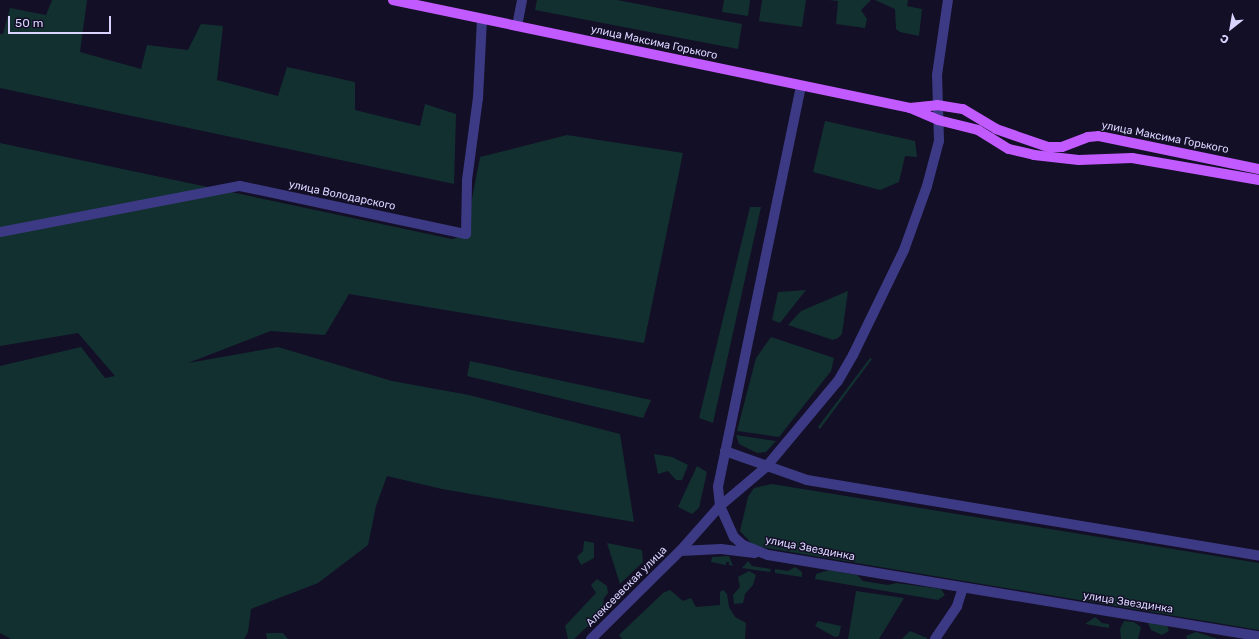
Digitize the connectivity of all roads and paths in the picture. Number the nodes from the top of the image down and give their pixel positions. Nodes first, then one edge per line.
1 (393, 0) edge
2 (522, 0) edge
3 (948, 0) edge
4 (482, 19) junction
5 (517, 26) junction
6 (801, 86) junction
7 (936, 104) junction
8 (910, 108) junction
9 (938, 120) junction
10 (1259, 169) edge
11 (1259, 180) edge
12 (0, 232) edge
13 (725, 451) junction
14 (766, 467) junction
15 (720, 506) junction
16 (680, 551) junction
17 (768, 555) junction
18 (1259, 556) edge
19 (963, 588) junction
20 (1259, 636) edge
21 (591, 639) edge
22 (935, 639) edge

1 - 4 main road, улица Максима Горького
2 - 5 street
3 - 7 street
4 - 5 main road, улица Максима Горького
4 - 12 street, улица Володарского
5 - 6 main road, улица Максима Горького
6 - 8 main road, улица Максима Горького
6 - 13 street, улица Звездинка
7 - 8 main road, улица Максима Горького
7 - 9 street
7 - 10 main road, улица Максима Горького
8 - 9 main road, улица Максима Горького
9 - 11 main road, улица Максима Горького
9 - 14 street
13 - 14 street
13 - 15 street, улица Звездинка
14 - 15 street
14 - 18 street
15 - 16 street, Алексеевская улица
15 - 17 street, улица Звездинка
16 - 17 street
16 - 21 street, Алексеевская улица
17 - 19 street, улица Звездинка
19 - 20 street, улица Звездинка
19 - 22 street

